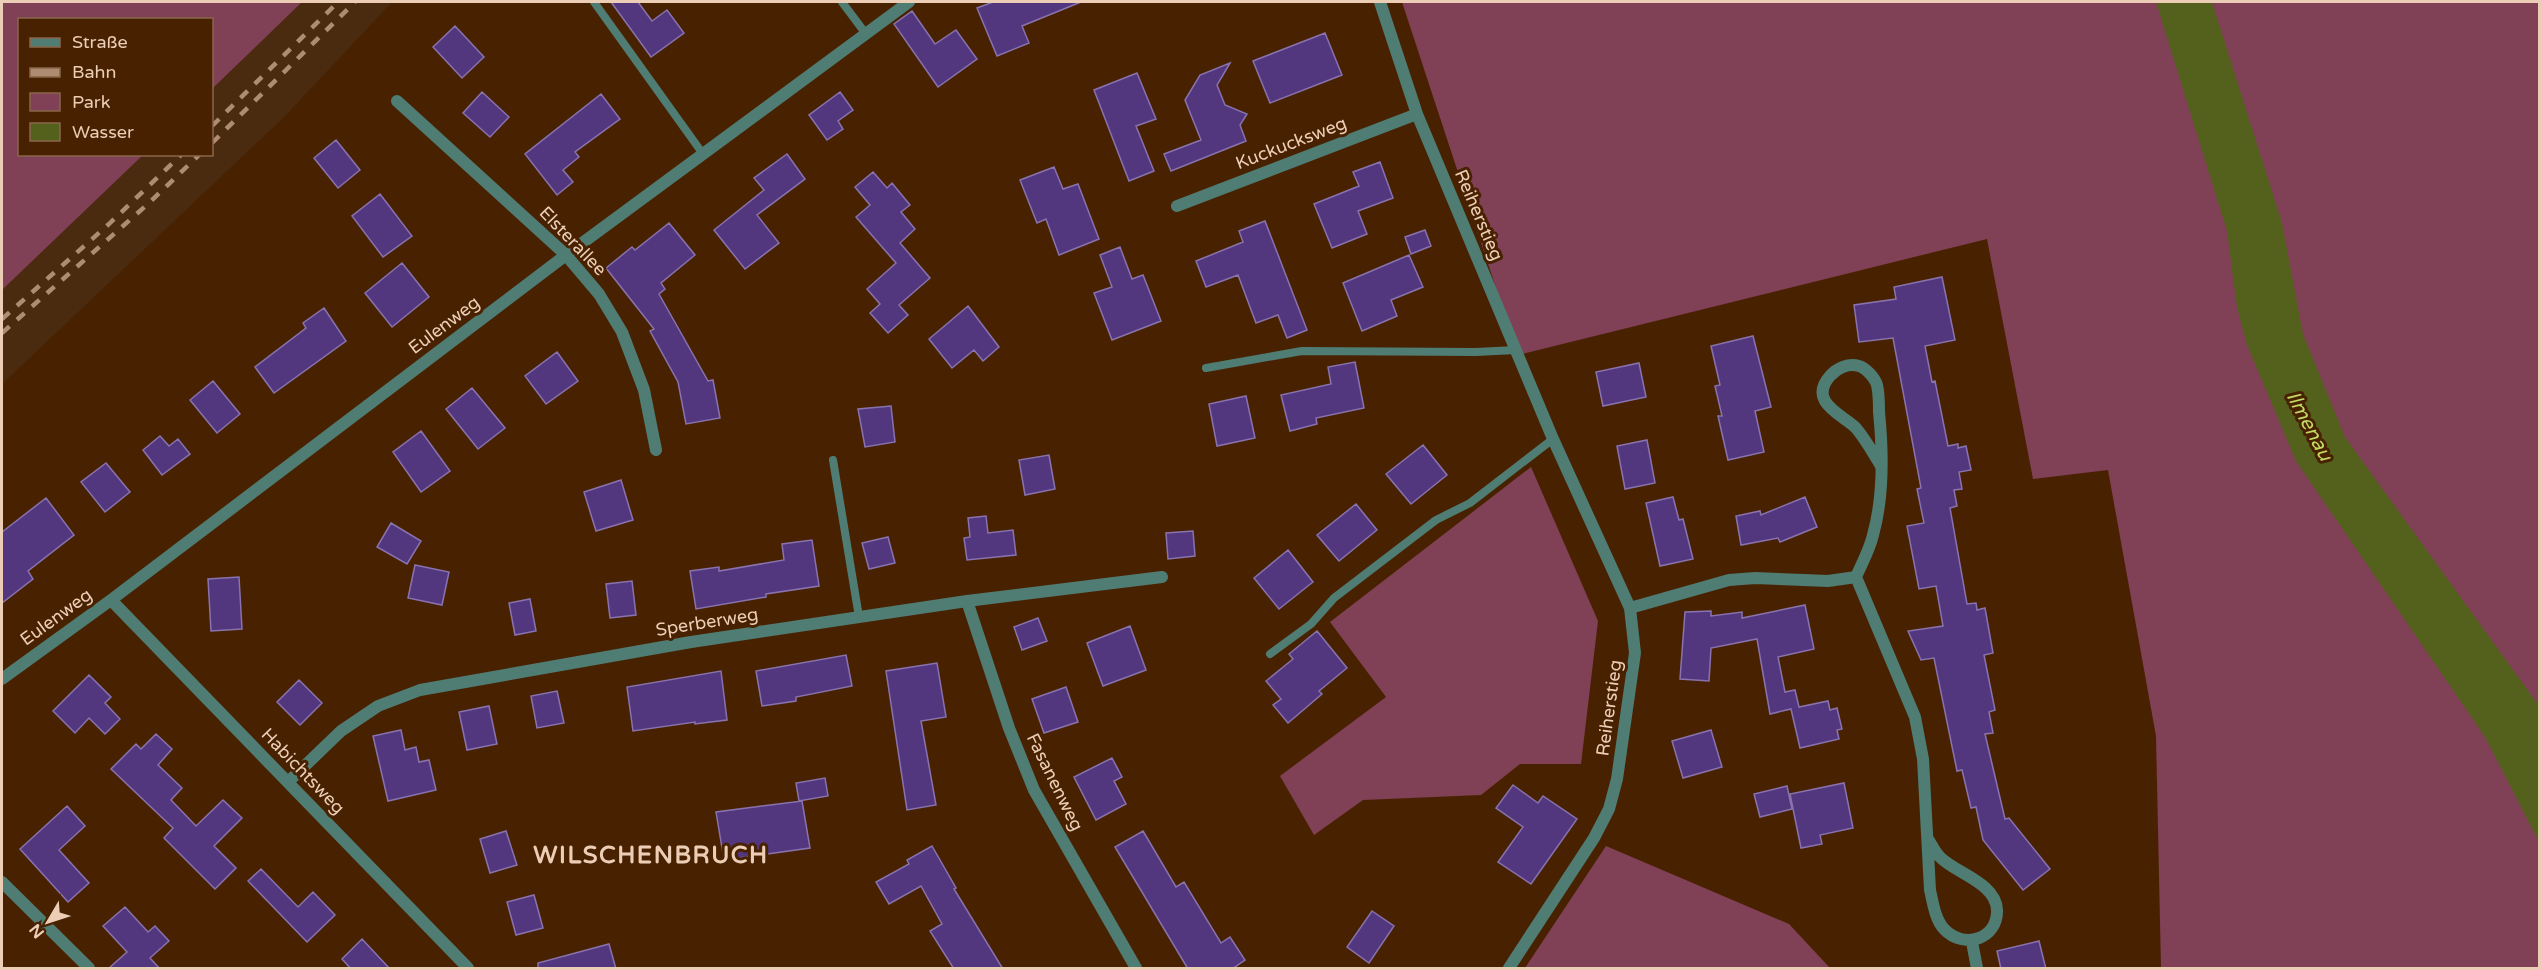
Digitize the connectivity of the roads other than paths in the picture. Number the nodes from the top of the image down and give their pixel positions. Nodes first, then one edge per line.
1 (594, 2) edge
2 (842, 2) edge
3 (909, 2) edge
4 (1380, 2) edge
5 (866, 34) junction
6 (397, 101) dead end
7 (1417, 114) junction
8 (703, 154) junction
9 (1177, 206) dead end
10 (566, 255) junction
11 (1516, 350) junction
12 (1206, 368) dead end
13 (1553, 439) junction
14 (656, 450) dead end
15 (833, 459) dead end
16 (1881, 466) junction
17 (1162, 577) dead end
18 (1856, 577) junction
19 (111, 600) junction
20 (967, 600) junction
21 (1630, 608) junction
22 (859, 617) junction
23 (1270, 654) dead end
24 (2, 679) edge
25 (288, 782) junction
26 (1928, 838) junction
27 (2, 882) edge
28 (1972, 942) junction
29 (89, 969) edge
30 (468, 969) edge
31 (1136, 969) edge
32 (1509, 969) edge
33 (1977, 969) edge

1 - 8 lane
2 - 5 lane
3 - 5 street, Eulenweg
4 - 7 street, Reiherstieg
5 - 8 street, Eulenweg
6 - 10 street, Elsterallee
7 - 9 street, Kuckucksweg
7 - 11 street, Reiherstieg
8 - 10 street, Eulenweg
10 - 14 street, Elsterallee
10 - 19 street, Eulenweg
11 - 12 lane
11 - 13 street, Reiherstieg
13 - 21 street, Reiherstieg
13 - 23 lane
15 - 22 lane
16 - 16 street
16 - 18 street
17 - 20 street, Sperberweg
18 - 21 street
18 - 26 street
19 - 24 street, Eulenweg
19 - 25 street, Habichtsweg
20 - 22 street, Sperberweg
20 - 31 street, Fasanenweg
21 - 32 street, Reiherstieg
22 - 25 street, Sperberweg
25 - 30 street, Habichtsweg
26 - 28 street
26 - 28 street
27 - 29 street
28 - 33 street

